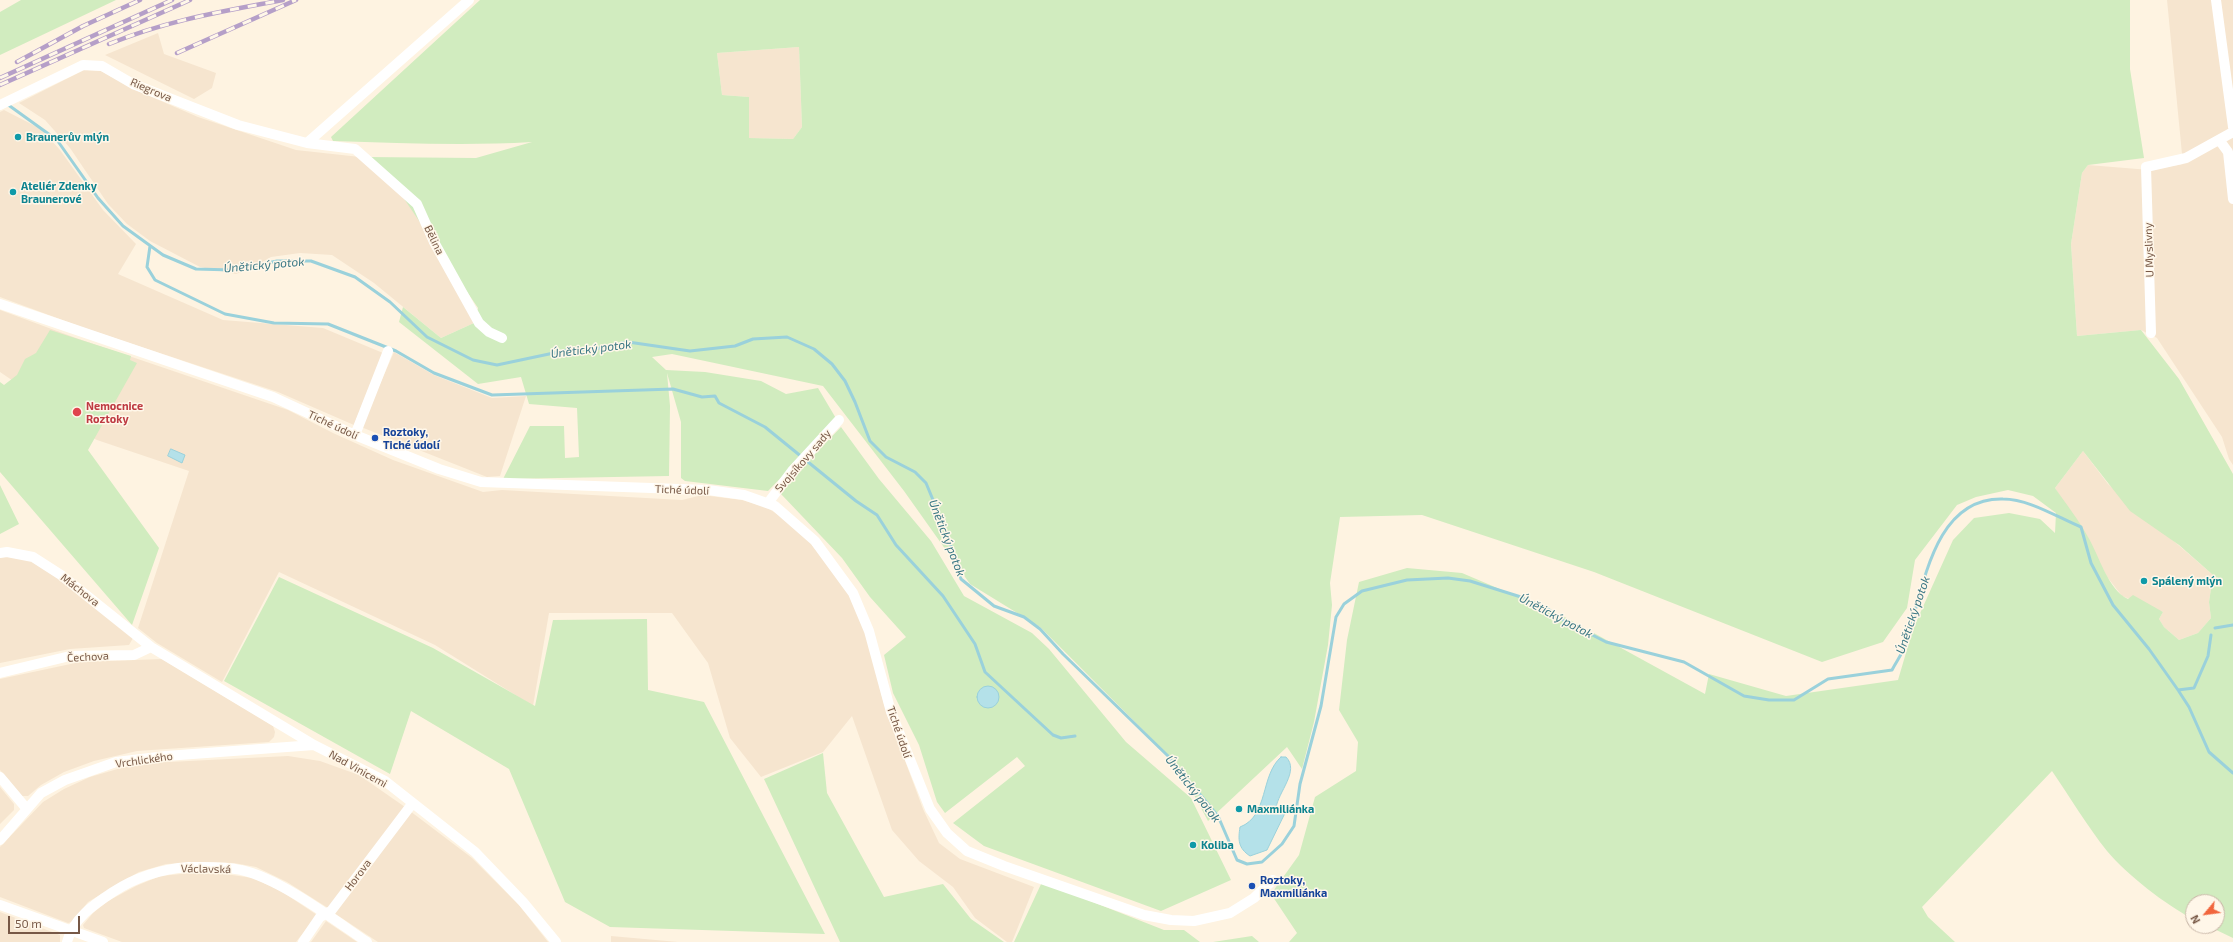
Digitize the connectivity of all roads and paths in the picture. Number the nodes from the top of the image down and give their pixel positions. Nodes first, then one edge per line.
1 (469, 0) edge
2 (2216, 0) edge
3 (4, 102) edge
4 (2233, 127) edge
5 (2233, 132) edge
6 (2220, 141) junction
7 (307, 143) junction
8 (355, 149) joint
9 (2230, 152) edge
10 (2233, 199) edge
11 (0, 304) edge
12 (2151, 333) dead end
13 (502, 338) dead end
14 (388, 350) dead end
15 (839, 420) dead end
16 (355, 435) junction
17 (768, 503) junction
18 (0, 553) edge
19 (151, 647) junction
20 (0, 673) edge
21 (314, 745) junction
22 (0, 777) edge
23 (412, 804) junction
24 (26, 808) junction
25 (0, 840) edge
26 (1273, 880) dead end
27 (0, 904) edge
28 (326, 914) junction
29 (70, 930) junction
30 (67, 942) edge
31 (103, 942) edge
32 (303, 942) edge
33 (367, 942) edge
34 (556, 942) edge

1 - 7 street
2 - 4 street
3 - 7 street, Riegrova
5 - 6 street
6 - 9 street
6 - 12 street, U Myslivny
7 - 8 street, Riegrova
8 - 13 street, Bělina
9 - 10 street
11 - 16 street, Tiché údolí
14 - 16 street
15 - 17 street, Svojsíkovy sady
16 - 17 street, Tiché údolí
17 - 26 street, Tiché údolí
18 - 19 street, Máchova
19 - 20 street, Čechova
19 - 21 street, Nad Vinicemi
21 - 23 street, Nad Vinicemi
21 - 24 street, Vrchlického
22 - 24 street
23 - 28 street, Horova
23 - 34 street, Nad Vinicemi
24 - 25 street, Vrchlického
27 - 29 street
28 - 29 street, Václavská
28 - 32 street, Horova
28 - 33 street, Václavská
29 - 30 street
29 - 31 street

